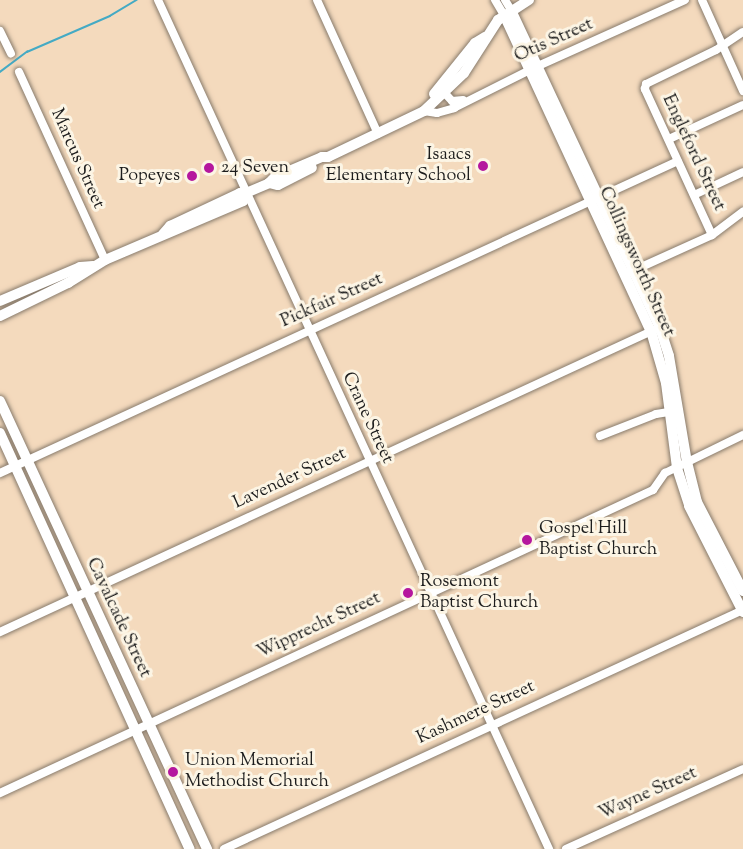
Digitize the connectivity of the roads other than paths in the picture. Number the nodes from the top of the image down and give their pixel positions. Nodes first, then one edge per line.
1 (158, 0) edge
2 (317, 0) edge
3 (495, 0) edge
4 (505, 0) edge
5 (529, 0) edge
6 (685, 0) edge
7 (702, 0) edge
8 (507, 12) junction
9 (0, 30) edge
10 (743, 32) edge
11 (722, 45) junction
12 (11, 54) dead end
13 (534, 68) junction
14 (19, 72) dead end
15 (743, 91) edge
16 (441, 92) junction
17 (470, 99) junction
18 (743, 105) edge
19 (454, 108) junction
20 (424, 111) junction
21 (413, 116) junction
22 (378, 134) junction
23 (669, 139) junction
24 (678, 161) junction
25 (743, 172) edge
26 (246, 193) junction
27 (694, 195) junction
28 (595, 200) junction
29 (743, 212) edge
30 (712, 235) junction
31 (105, 260) junction
32 (93, 266) junction
33 (629, 273) junction
34 (38, 284) junction
35 (41, 297) junction
36 (0, 301) edge
37 (0, 316) edge
38 (309, 329) junction
39 (655, 329) junction
40 (0, 401) edge
41 (674, 411) junction
42 (0, 433) edge
43 (600, 436) dead end
44 (742, 437) edge
45 (28, 460) junction
46 (369, 460) junction
47 (682, 465) junction
48 (15, 466) junction
49 (0, 473) edge
50 (58, 526) junction
51 (45, 532) junction
52 (743, 591) edge
53 (88, 592) junction
54 (430, 592) junction
55 (76, 598) junction
56 (742, 611) edge
57 (0, 632) edge
58 (119, 658) junction
59 (106, 664) junction
60 (149, 724) junction
61 (491, 724) junction
62 (136, 730) junction
63 (743, 769) edge
64 (180, 790) junction
65 (0, 793) edge
66 (166, 796) junction
67 (190, 849) edge
68 (207, 849) edge
69 (224, 849) edge
70 (549, 849) edge
71 (566, 849) edge

1 - 26 street, Crane Street
2 - 22 street
3 - 8 street, Collingsworth Street
4 - 8 street, Collingsworth Street
5 - 8 main road
6 - 13 street, Otis Street
7 - 11 street
8 - 13 main road, Collingsworth Street
8 - 16 main road
9 - 12 street
10 - 11 street
11 - 15 street
11 - 23 street, Engleford Street
13 - 17 street, Otis Street
13 - 28 main road, Collingsworth Street
14 - 31 street, Marcus Street
16 - 17 street
16 - 19 street
16 - 20 main road
16 - 21 main road
17 - 19 street, Otis Street
18 - 23 street
19 - 20 street, Otis Street
20 - 21 main road
21 - 22 main road
22 - 26 main road
23 - 24 street, Engleford Street
24 - 27 street, Engleford Street
24 - 28 street, Pickfair Street
25 - 27 street
26 - 31 main road
26 - 38 street, Crane Street
27 - 30 street, Engleford Street
28 - 33 main road, Collingsworth Street
28 - 38 street, Pickfair Street
29 - 30 street
30 - 33 street
31 - 32 main road
32 - 34 main road
32 - 35 main road
33 - 39 main road, Collingsworth Street
34 - 35 main road
34 - 36 main road
35 - 37 main road
38 - 45 street, Pickfair Street
38 - 46 street, Crane Street
39 - 41 main road, Collingsworth Street
39 - 46 street, Lavender Street
40 - 45 main road, Cavalcade Street
41 - 43 street
41 - 47 main road, Collingsworth Street
42 - 48 main road, Cavalcade Street
44 - 47 street, Wipprecht Street
45 - 48 street, Pickfair Street
45 - 50 main road, Cavalcade Street
46 - 53 street, Lavender Street
46 - 54 street, Crane Street
47 - 52 main road, Collingsworth Street
47 - 54 street, Wipprecht Street
47 - 56 main road, Collingsworth Street
48 - 49 street, Pickfair Street
48 - 51 main road, Cavalcade Street
50 - 51 main road
50 - 53 main road, Cavalcade Street
51 - 55 main road, Cavalcade Street
53 - 55 street, Lavender Street
53 - 58 main road, Cavalcade Street
54 - 60 street, Wipprecht Street
54 - 61 street, Crane Street
55 - 57 street, Lavender Street
55 - 59 main road, Cavalcade Street
56 - 61 street, Kashmere Street
58 - 59 main road
58 - 60 main road, Cavalcade Street
59 - 62 main road, Cavalcade Street
60 - 62 street, Wipprecht Street
60 - 64 main road, Cavalcade Street
61 - 69 street, Kashmere Street
61 - 70 street, Crane Street
62 - 65 street, Wipprecht Street
62 - 66 main road, Cavalcade Street
63 - 71 street, Wayne Street
64 - 66 main road
64 - 68 main road, Cavalcade Street
66 - 67 main road, Cavalcade Street

